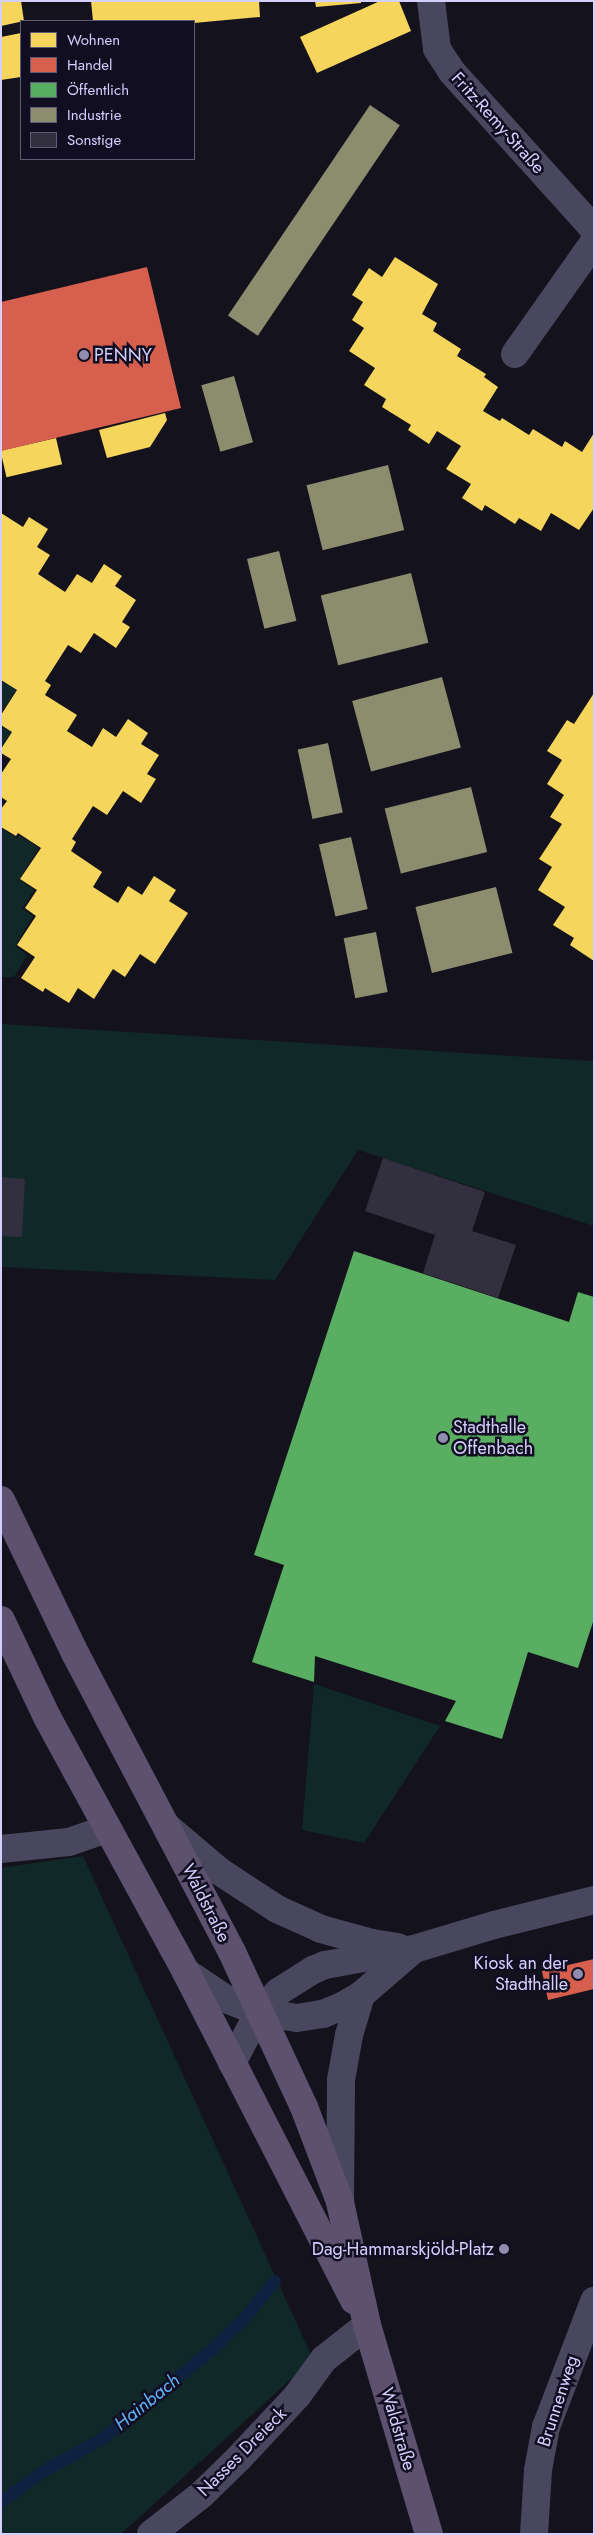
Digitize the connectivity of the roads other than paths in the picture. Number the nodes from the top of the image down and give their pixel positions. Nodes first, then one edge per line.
1 (431, 1) edge
2 (594, 229) edge
3 (594, 242) edge
4 (515, 354) dead end
5 (1, 1500) edge
6 (1, 1620) edge
7 (166, 1826) junction
8 (106, 1829) junction
9 (1, 1849) edge
10 (594, 1900) edge
11 (414, 1949) junction
12 (186, 1972) junction
13 (361, 1995) junction
14 (259, 2012) junction
15 (232, 2063) junction
16 (340, 2202) junction
17 (594, 2301) edge
18 (368, 2325) junction
19 (151, 2534) edge
20 (429, 2534) edge
21 (534, 2534) edge

1 - 2 street, Fritz-Remy-Straße
3 - 4 street
5 - 7 main road, Waldstraße
6 - 8 main road, Waldstraße
7 - 11 street
7 - 14 main road, Waldstraße
8 - 9 street
8 - 12 main road, Waldstraße
10 - 11 street
11 - 13 street
11 - 14 street
12 - 14 street
12 - 15 main road, Waldstraße
13 - 14 street
13 - 16 street
14 - 15 street
14 - 16 main road, Waldstraße
15 - 18 main road, Waldstraße
16 - 18 main road, Waldstraße
17 - 21 street, Brunnenweg
18 - 19 street, Nasses Dreieck
18 - 20 main road, Waldstraße

